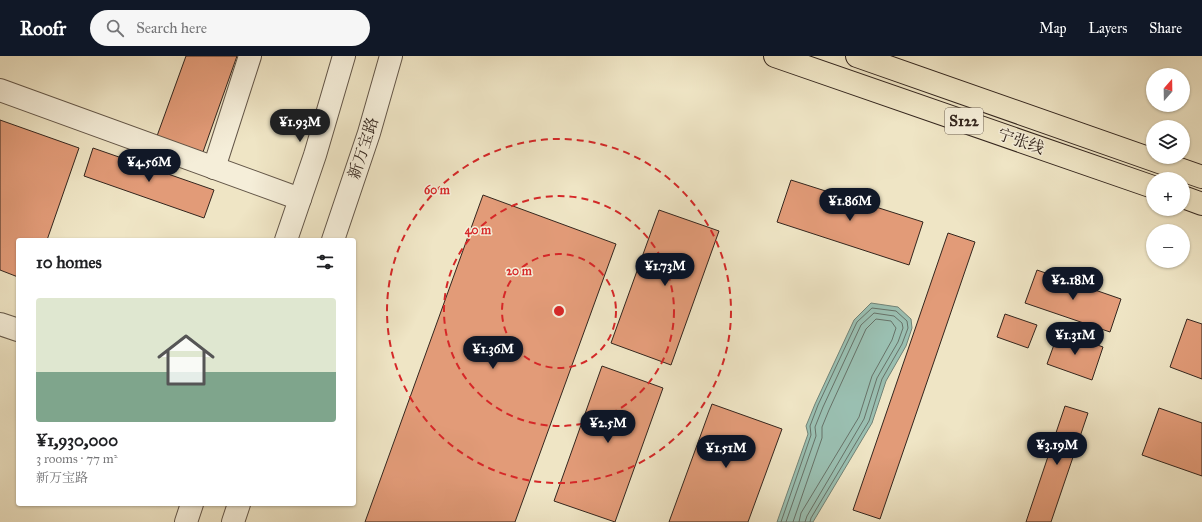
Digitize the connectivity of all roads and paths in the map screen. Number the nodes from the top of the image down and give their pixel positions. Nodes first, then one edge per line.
1 (250, 56) edge
2 (344, 56) edge
3 (391, 56) edge
4 (775, 56) edge
5 (856, 56) edge
6 (0, 90) edge
7 (214, 168) junction
8 (1202, 177) edge
9 (1146, 184) edge
10 (300, 199) junction
11 (1190, 200) edge
12 (1202, 204) edge
13 (287, 238) edge
14 (334, 238) edge
15 (0, 324) edge
16 (16, 329) edge
17 (191, 506) edge
18 (238, 506) edge
19 (186, 522) edge
20 (233, 522) edge

1 - 7 street
2 - 10 street
3 - 14 street, 新万宝路
4 - 9 main road, 宁张线 / S122
5 - 8 main road, 宁张线 / S122
6 - 7 street
7 - 10 street
10 - 13 street
11 - 12 main road
15 - 16 street
17 - 19 street
18 - 20 street

